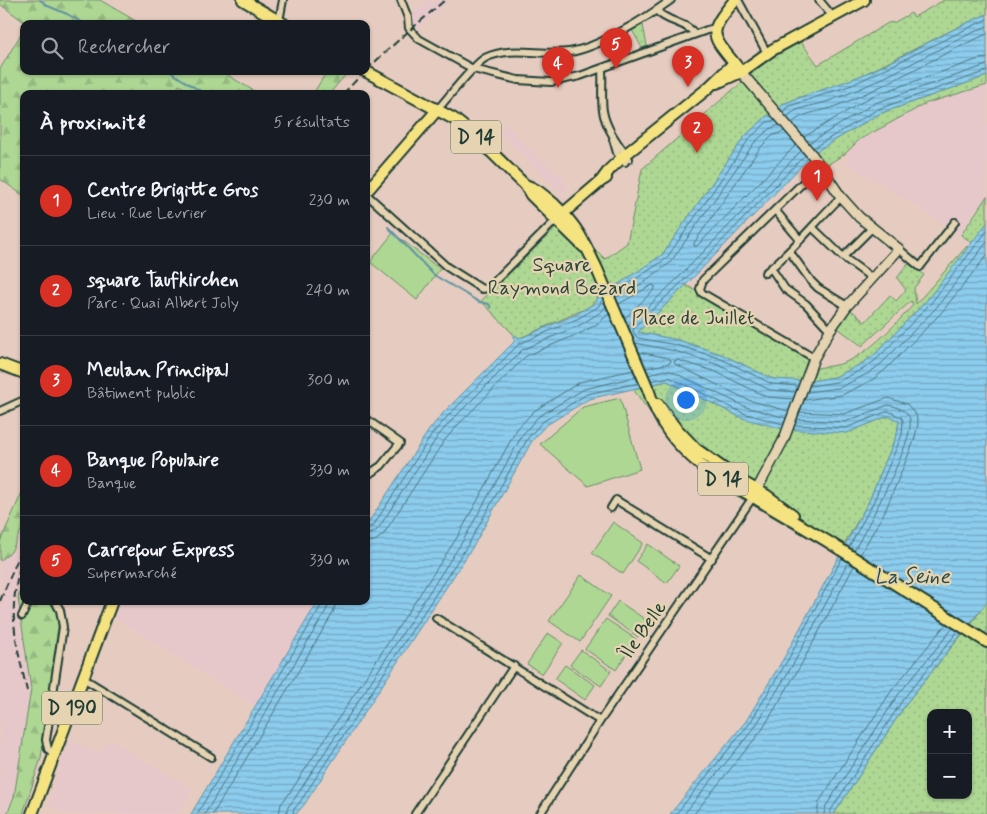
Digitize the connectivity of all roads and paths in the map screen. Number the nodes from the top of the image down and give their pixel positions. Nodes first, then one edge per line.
1 (243, 0) edge
2 (283, 0) edge
3 (401, 0) edge
4 (671, 0) edge
5 (819, 0) edge
6 (864, 0) edge
7 (733, 1) edge
8 (657, 10) junction
9 (833, 17) junction
10 (278, 20) edge
11 (282, 20) edge
12 (715, 28) junction
13 (695, 34) junction
14 (767, 53) junction
15 (602, 69) junction
16 (477, 70) junction
17 (740, 70) junction
18 (370, 74) edge
19 (709, 86) junction
20 (438, 110) junction
21 (625, 158) junction
22 (822, 169) junction
23 (370, 188) edge
24 (370, 197) edge
25 (841, 198) junction
26 (775, 210) junction
27 (560, 216) junction
28 (954, 222) dead end
29 (812, 227) junction
30 (872, 228) junction
31 (800, 240) junction
32 (899, 249) junction
33 (790, 252) junction
34 (843, 257) junction
35 (771, 268) junction
36 (765, 273) dead end
37 (872, 278) junction
38 (847, 306) junction
39 (830, 330) junction
40 (814, 358) junction
41 (0, 364) edge
42 (20, 372) edge
43 (20, 402) edge
44 (0, 411) edge
45 (370, 421) edge
46 (370, 473) edge
47 (755, 494) junction
48 (611, 508) dead end
49 (712, 559) junction
50 (27, 605) edge
51 (57, 605) edge
52 (110, 605) edge
53 (22, 616) dead end
54 (436, 618) dead end
55 (987, 642) edge
56 (514, 666) junction
57 (83, 678) junction
58 (600, 721) junction
59 (48, 729) junction
60 (62, 735) junction
61 (55, 754) junction
62 (211, 757) dead end
63 (32, 814) edge
64 (415, 814) edge
65 (540, 814) edge

1 - 10 main road
2 - 11 street
3 - 16 street
4 - 8 street
5 - 9 street
6 - 9 main road
7 - 12 main road
7 - 14 street
8 - 13 street
8 - 16 street
9 - 14 main road
12 - 13 street
12 - 17 main road
13 - 15 street
14 - 17 main road
15 - 16 street
15 - 21 street
16 - 20 street
17 - 19 main road
17 - 19 main road
17 - 22 street
18 - 20 main road, D 14
19 - 21 main road
20 - 23 main road
20 - 27 main road, D 14
21 - 27 main road
22 - 25 street
22 - 26 street
24 - 27 street
25 - 29 street
25 - 30 street
26 - 31 street
26 - 40 street
27 - 47 main road, D 14
28 - 32 street
29 - 31 street
29 - 34 street
30 - 32 street
30 - 34 street
31 - 33 street
32 - 37 street
33 - 35 street
33 - 38 street
34 - 37 street
35 - 36 street
35 - 39 street
37 - 38 street
38 - 39 street
39 - 40 street
40 - 47 street
41 - 42 main road
43 - 44 street
45 - 46 street
47 - 49 street, Île Belle
47 - 55 main road, D 14
48 - 49 street
49 - 58 street, Île Belle
50 - 53 street
51 - 59 street
52 - 57 main road, D 190
54 - 56 street
56 - 58 street
56 - 64 street
57 - 60 main road, D 190
57 - 62 street
58 - 65 street, Île Belle
59 - 60 street
59 - 61 street
60 - 61 main road, D 190
61 - 63 main road, D 190

